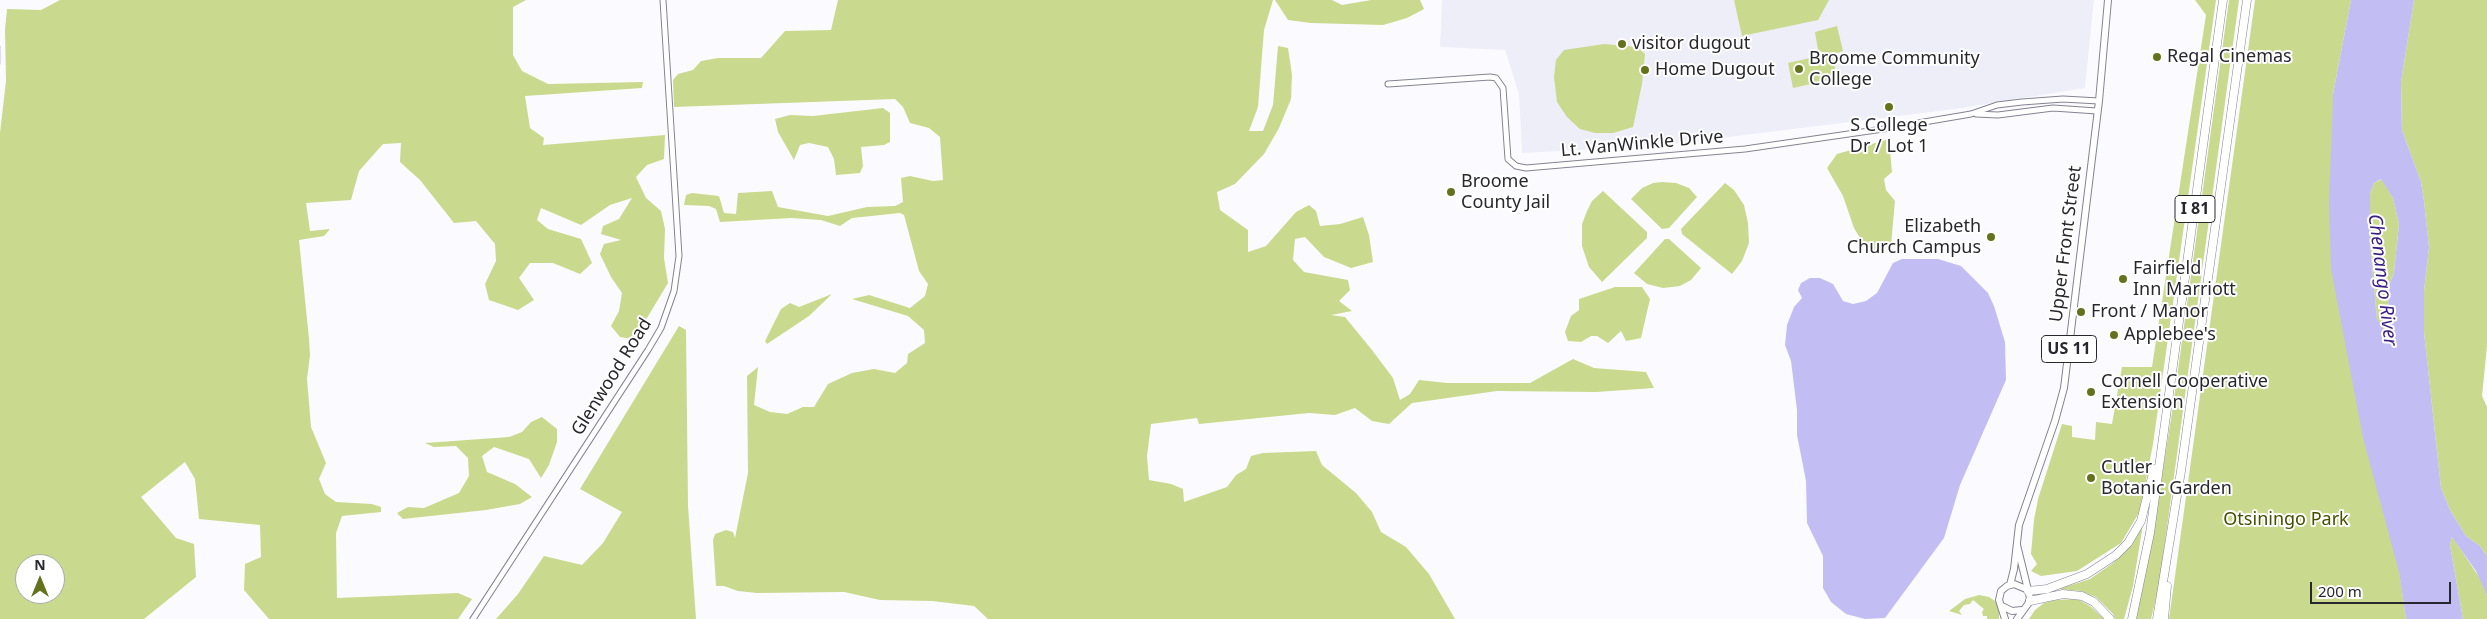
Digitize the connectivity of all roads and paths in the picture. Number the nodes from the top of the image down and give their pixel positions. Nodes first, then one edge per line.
1 (663, 0) edge
2 (2108, 0) edge
3 (2223, 0) edge
4 (2247, 0) edge
5 (1388, 84) dead end
6 (2099, 102) junction
7 (2097, 111) junction
8 (1971, 114) junction
9 (2166, 419) junction
10 (2016, 544) junction
11 (2169, 549) junction
12 (2010, 585) junction
13 (2027, 590) junction
14 (2030, 601) junction
15 (2002, 606) junction
16 (2022, 610) junction
17 (474, 619) edge
18 (2005, 619) edge
19 (2017, 619) edge
20 (2110, 619) edge
21 (2132, 619) edge
22 (2157, 619) edge
23 (2164, 619) edge

1 - 17 street, Glenwood Road
2 - 6 main road, Upper Front Street / US 11
3 - 9 highway, I 81
4 - 11 highway, I 81
5 - 8 street, Lt. VanWinkle Drive
6 - 7 main road, Upper Front Street / US 11
6 - 8 street, Lt. VanWinkle Drive
7 - 8 street, Lt. VanWinkle Drive
7 - 10 main road, Upper Front Street / US 11
9 - 13 highway
9 - 21 highway, I 81
10 - 12 main road, Upper Front Street / US 11
10 - 13 main road, Upper Front Street / US 11
11 - 22 highway, I 81
11 - 23 highway
12 - 13 main road
12 - 15 main road, Upper Front Street / US 11
13 - 14 main road, Upper Front Street / US 11
14 - 16 main road
14 - 20 highway
15 - 16 main road
15 - 18 main road
16 - 19 main road

